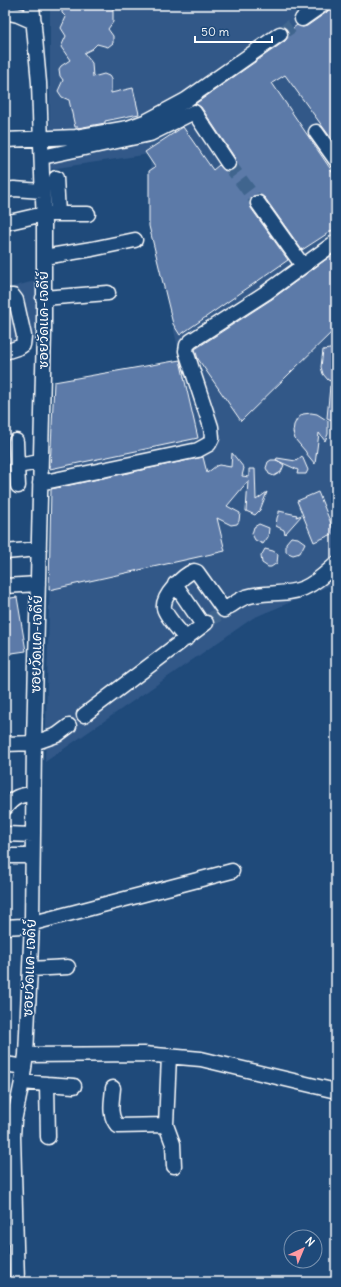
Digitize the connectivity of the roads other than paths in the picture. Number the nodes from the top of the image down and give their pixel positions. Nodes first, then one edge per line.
1 (32, 5) edge
2 (322, 5) edge
3 (5, 12) edge
4 (304, 13) tunnel mouth
5 (34, 22) junction
6 (280, 34) tunnel mouth
7 (316, 132) dead end
8 (41, 138) junction
9 (5, 140) edge
10 (42, 157) junction
11 (336, 160) edge
12 (228, 162) tunnel mouth
13 (56, 178) dead end
14 (5, 190) edge
15 (42, 191) junction
16 (258, 203) tunnel mouth
17 (44, 214) junction
18 (58, 214) junction
19 (88, 214) dead end
20 (5, 223) edge
21 (135, 240) dead end
22 (336, 242) edge
23 (44, 256) junction
24 (303, 266) junction
25 (108, 293) dead end
26 (5, 296) edge
27 (43, 298) junction
28 (44, 332) junction
29 (24, 336) junction
30 (5, 352) edge
31 (16, 441) dead end
32 (40, 462) junction
33 (17, 466) junction
34 (40, 483) junction
35 (18, 486) dead end
36 (38, 549) junction
37 (5, 552) edge
38 (336, 564) edge
39 (38, 584) junction
40 (175, 584) junction
41 (5, 586) edge
42 (186, 639) junction
43 (84, 715) dead end
44 (69, 726) dead end
45 (34, 743) junction
46 (5, 744) edge
47 (33, 794) junction
48 (5, 808) edge
49 (5, 834) edge
50 (33, 835) junction
51 (5, 856) edge
52 (32, 856) junction
53 (232, 870) dead end
54 (32, 922) junction
55 (5, 927) edge
56 (68, 967) dead end
57 (30, 969) junction
58 (169, 1056) junction
59 (25, 1061) junction
60 (5, 1064) edge
61 (22, 1082) junction
62 (47, 1084) junction
63 (74, 1086) dead end
64 (113, 1088) dead end
65 (336, 1091) edge
66 (166, 1125) junction
67 (48, 1136) dead end
68 (9, 1143) edge
69 (174, 1166) dead end
70 (10, 1178) edge
71 (10, 1244) edge
72 (17, 1282) edge

1 - 5 street, ซอยวัดแค-เจดีย์
2 - 4 street
3 - 5 street
5 - 8 street, ซอยวัดแค-เจดีย์
6 - 8 street
7 - 11 street
8 - 9 street
8 - 10 street, ซอยวัดแค-เจดีย์
10 - 12 street
10 - 15 street, ซอยวัดแค-เจดีย์
13 - 18 street
14 - 15 street
15 - 17 street, ซอยวัดแค-เจดีย์
16 - 24 street
17 - 18 street
17 - 20 street
17 - 23 street, ซอยวัดแค-เจดีย์
18 - 19 street
21 - 23 street
22 - 24 street
23 - 27 street, ซอยวัดแค-เจดีย์
24 - 34 street
25 - 27 street
26 - 29 street
27 - 28 street, ซอยวัดแค-เจดีย์
28 - 29 street
28 - 32 street, ซอยวัดแค-เจดีย์
29 - 30 street
31 - 33 street
32 - 33 street
32 - 34 street, ซอยวัดแค-เจดีย์
33 - 35 street
34 - 36 street, ซอยวัดแค-เจดีย์
36 - 37 street
36 - 39 street, ซอยวัดแค-เจดีย์
38 - 40 street
39 - 41 street
39 - 45 street, ซอยวัดแค-เจดีย์
40 - 42 street
40 - 42 street
42 - 43 street
44 - 45 street
45 - 46 street
45 - 47 street, ซอยวัดแค-เจดีย์
47 - 48 street
47 - 50 street, ซอยวัดแค-เจดีย์
49 - 50 street
50 - 52 street, ซอยวัดแค-เจดีย์
51 - 52 street
52 - 54 street, ซอยวัดแค-เจดีย์
53 - 54 street
54 - 55 street
54 - 57 street, ซอยวัดแค-เจดีย์
56 - 57 street
57 - 59 street, ซอยวัดแค-เจดีย์
58 - 59 street
58 - 65 street
58 - 66 street
59 - 60 street
59 - 61 street, ซอยวัดแค-เจดีย์
61 - 62 street
61 - 68 street, ซอยวัดแค-เจดีย์
62 - 63 street
62 - 67 street
64 - 66 street
66 - 69 street
68 - 70 street, ซอยวัดแค-เจดีย์
70 - 71 street, ซอยวัดแค-เจดีย์
71 - 72 street, ซอยวัดแค-เจดีย์

